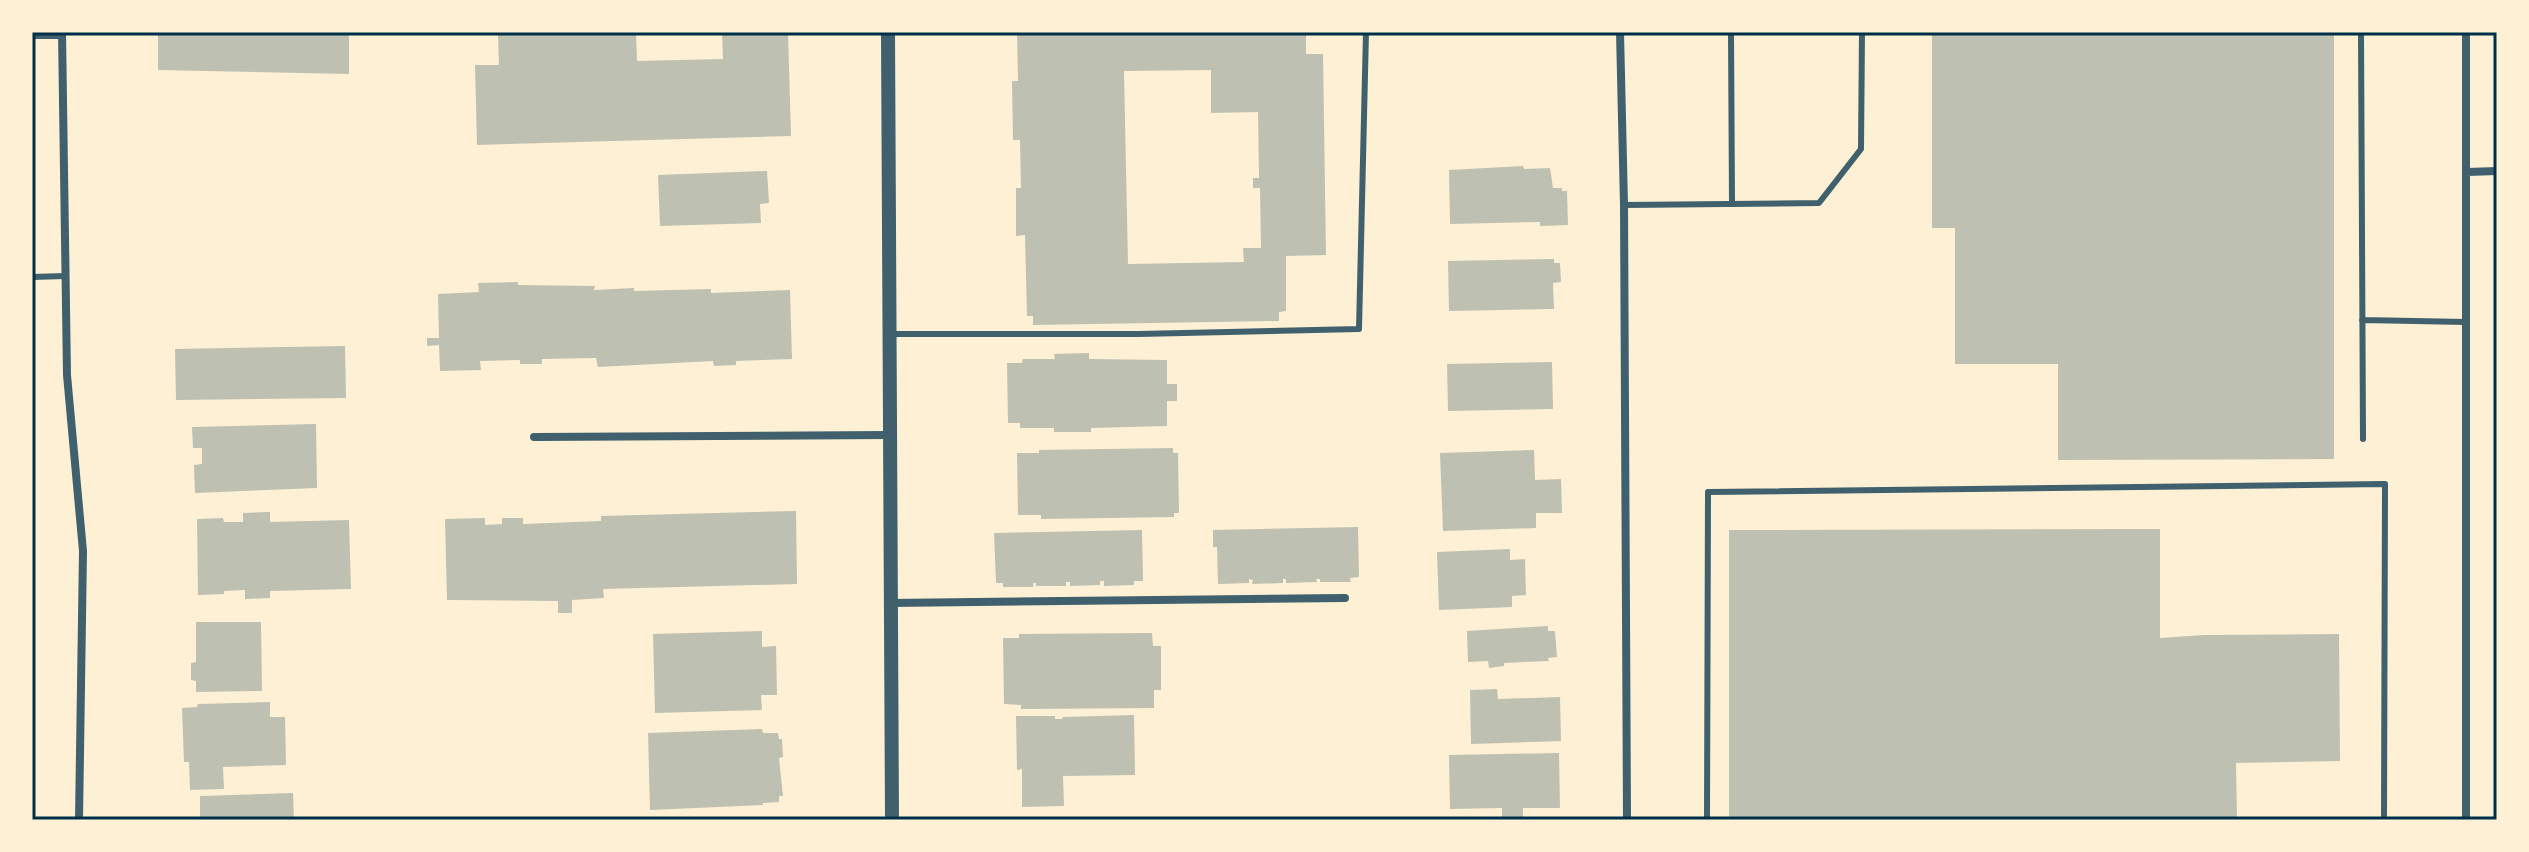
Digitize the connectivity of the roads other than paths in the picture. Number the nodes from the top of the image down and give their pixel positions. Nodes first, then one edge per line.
1 (888, 32) edge
2 (1366, 32) edge
3 (1620, 32) edge
4 (1731, 32) edge
5 (1862, 32) edge
6 (2361, 32) edge
7 (2466, 32) edge
8 (62, 34) edge
9 (32, 36) edge
10 (2497, 171) edge
11 (2467, 172) junction
12 (1732, 204) junction
13 (1624, 205) junction
14 (65, 276) junction
15 (32, 277) edge
16 (2362, 320) junction
17 (2466, 322) junction
18 (889, 334) junction
19 (890, 435) junction
20 (534, 437) dead end
21 (2363, 439) dead end
22 (1345, 598) dead end
23 (890, 603) junction
24 (79, 820) edge
25 (892, 820) edge
26 (1627, 820) edge
27 (1707, 820) edge
28 (2384, 820) edge
29 (2466, 820) edge

1 - 18 street
2 - 18 lane
3 - 13 street
4 - 12 lane
5 - 12 lane
6 - 16 lane
7 - 11 street
8 - 9 lane
8 - 14 street
10 - 11 street
11 - 17 street
12 - 13 lane
13 - 26 street
14 - 15 lane
14 - 24 street
16 - 17 lane
16 - 21 lane
17 - 29 street
18 - 19 street
19 - 20 street
19 - 23 street
22 - 23 street
23 - 25 street
27 - 28 lane

